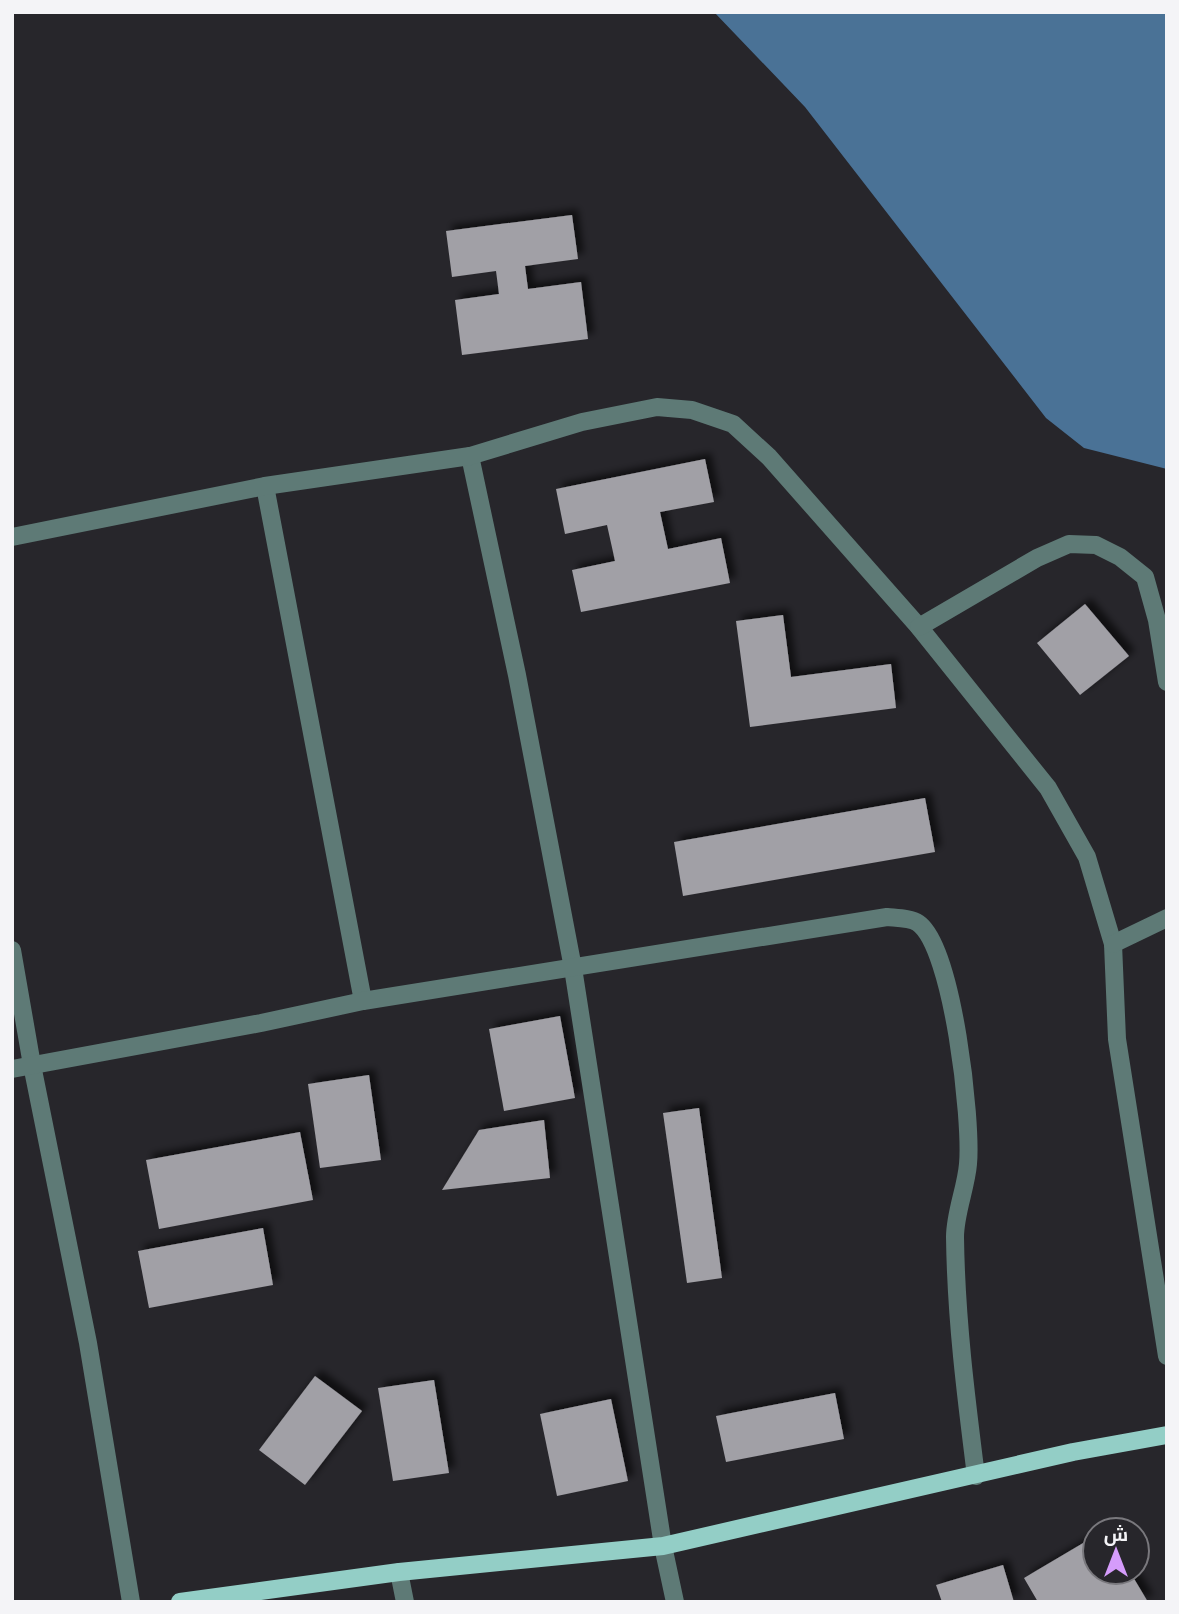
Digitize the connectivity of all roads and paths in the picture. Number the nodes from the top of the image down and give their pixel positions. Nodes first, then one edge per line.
1 (470, 456) junction
2 (265, 486) junction
3 (12, 537) edge
4 (919, 627) junction
5 (1167, 682) edge
6 (1167, 918) edge
7 (1113, 944) junction
8 (12, 950) edge
9 (573, 968) junction
10 (363, 1001) junction
11 (32, 1065) junction
12 (12, 1069) edge
13 (1167, 1356) edge
14 (1167, 1435) edge
15 (976, 1476) junction
16 (663, 1546) junction
17 (399, 1572) junction
18 (131, 1602) edge
19 (180, 1602) edge
20 (405, 1602) edge
21 (675, 1602) edge

1 - 2 street
1 - 4 street
1 - 9 street
2 - 3 street
2 - 10 street
4 - 5 street
4 - 7 street
6 - 7 street
7 - 13 street
8 - 11 street
9 - 10 street
9 - 15 street
9 - 16 street
10 - 11 street
11 - 12 street
11 - 18 street
14 - 15 main road
15 - 16 main road
16 - 17 main road
16 - 21 street
17 - 19 main road
17 - 20 street

